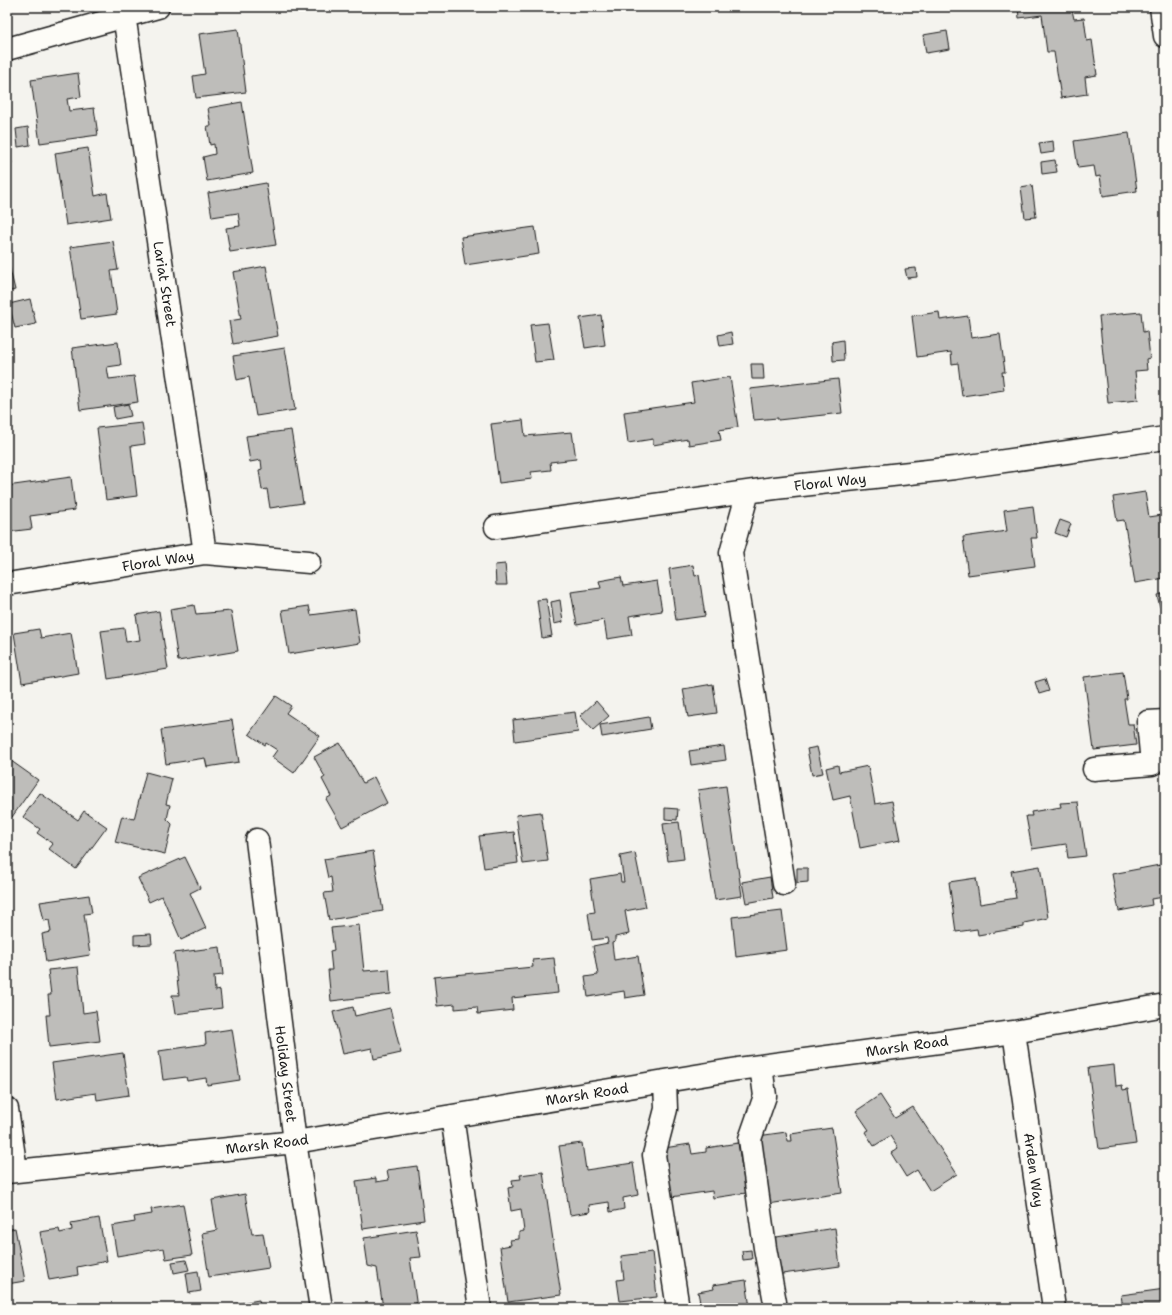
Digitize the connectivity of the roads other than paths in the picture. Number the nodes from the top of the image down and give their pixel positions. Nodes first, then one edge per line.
1 (158, 7) edge
2 (1160, 7) edge
3 (124, 15) junction
4 (1165, 36) edge
5 (7, 49) edge
6 (1165, 438) edge
7 (748, 492) junction
8 (496, 527) dead end
9 (205, 553) junction
10 (309, 562) dead end
11 (7, 584) edge
12 (1165, 721) edge
13 (1094, 769) dead end
14 (257, 840) dead end
15 (784, 884) dead end
16 (1165, 1005) edge
17 (1014, 1032) junction
18 (761, 1066) junction
19 (665, 1081) junction
20 (7, 1109) edge
21 (452, 1116) junction
22 (295, 1142) junction
23 (12, 1171) edge
24 (774, 1302) dead end
25 (321, 1308) edge
26 (480, 1308) edge
27 (678, 1308) edge
28 (1054, 1308) edge

1 - 3 street
2 - 4 street
3 - 5 street
3 - 9 street, Lariat Street
6 - 7 street, Floral Way
7 - 8 street, Floral Way
7 - 15 street
9 - 10 street, Floral Way
9 - 11 street, Floral Way
12 - 13 street
14 - 22 street, Holiday Street
16 - 17 street, Marsh Road
17 - 18 street, Marsh Road
17 - 28 street, Arden Way
18 - 19 street, Marsh Road
18 - 24 street
19 - 21 street, Marsh Road
19 - 27 street
20 - 23 street
21 - 22 street, Marsh Road
21 - 26 street
22 - 23 street, Marsh Road
22 - 25 street, Holiday Street

